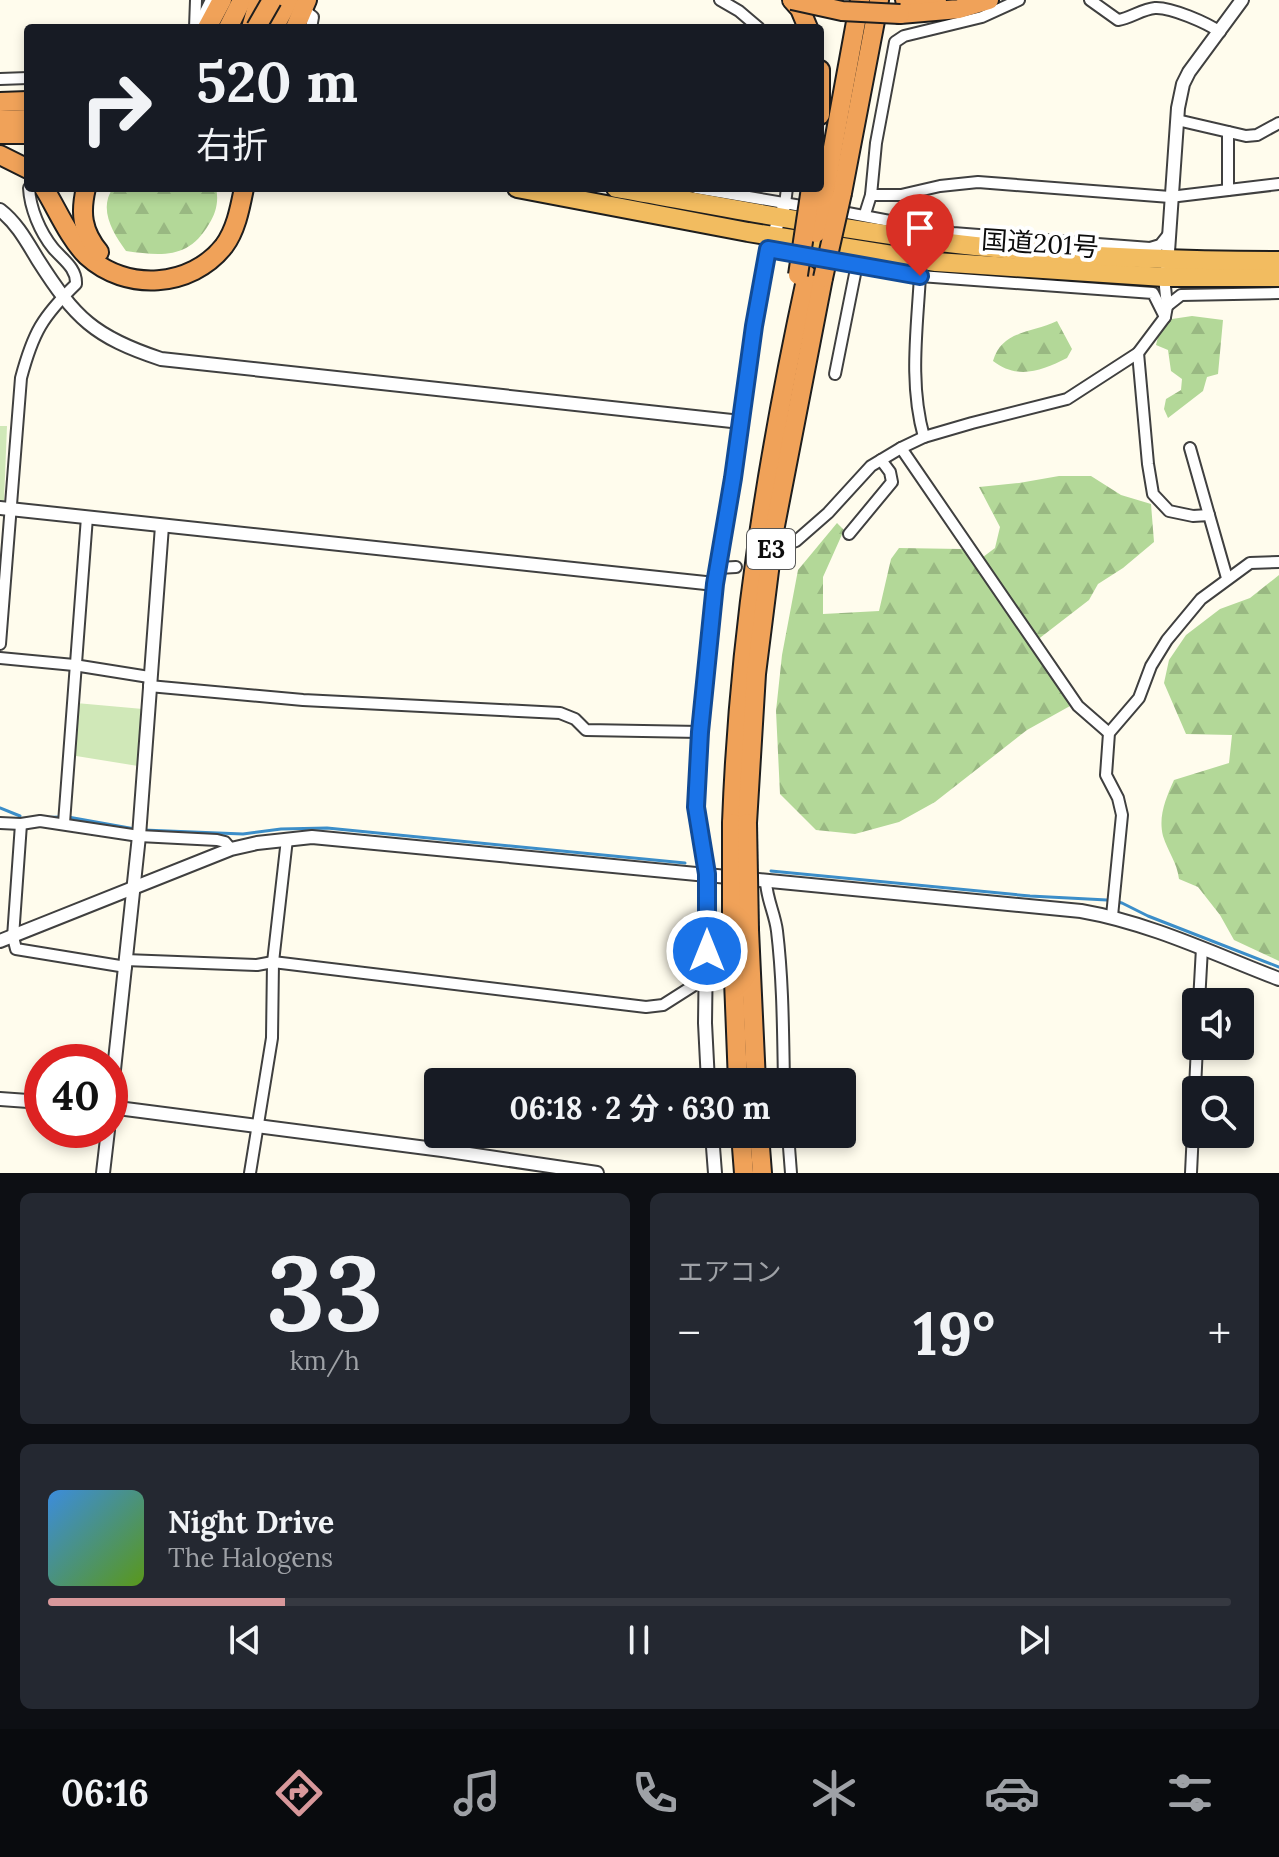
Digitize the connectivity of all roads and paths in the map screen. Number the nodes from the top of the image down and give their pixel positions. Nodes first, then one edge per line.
1 (196, 0) edge
2 (211, 0) edge
3 (222, 0) edge
4 (242, 0) edge
5 (259, 0) edge
6 (272, 0) edge
7 (289, 0) edge
8 (720, 0) edge
9 (792, 0) edge
10 (860, 0) edge
11 (881, 0) edge
12 (956, 0) edge
13 (989, 0) edge
14 (1019, 0) edge
15 (1090, 0) edge
16 (1242, 0) edge
17 (308, 6) edge
18 (903, 7) edge
19 (196, 24) edge
20 (198, 24) edge
21 (209, 24) edge
22 (230, 24) edge
23 (255, 24) edge
24 (257, 24) edge
25 (276, 24) edge
26 (297, 24) edge
27 (754, 24) edge
28 (806, 24) edge
29 (1220, 32) junction
30 (24, 78) edge
31 (0, 79) edge
32 (24, 101) edge
33 (0, 102) edge
34 (0, 111) edge
35 (24, 111) edge
36 (24, 119) edge
37 (0, 120) edge
38 (1177, 120) junction
39 (1279, 123) edge
40 (1228, 132) junction
41 (0, 136) edge
42 (24, 136) edge
43 (0, 155) edge
44 (24, 167) edge
45 (824, 180) edge
46 (824, 184) edge
47 (1279, 184) edge
48 (1228, 190) junction
49 (29, 192) edge
50 (47, 192) edge
51 (85, 192) edge
52 (232, 192) edge
53 (243, 192) edge
54 (536, 192) edge
55 (646, 192) edge
56 (712, 192) edge
57 (786, 192) edge
58 (822, 192) edge
59 (822, 192) edge
60 (871, 195) junction
61 (1170, 197) junction
62 (0, 210) edge
63 (782, 210) junction
64 (865, 214) junction
65 (1168, 235) junction
66 (771, 242) junction
67 (1279, 261) edge
68 (857, 264) junction
69 (1166, 269) junction
70 (810, 276) junction
71 (920, 276) junction
72 (1279, 277) edge
73 (1279, 293) edge
74 (62, 298) junction
75 (1166, 312) junction
76 (1138, 353) junction
77 (835, 374) dead end
78 (741, 422) junction
79 (924, 437) junction
80 (901, 448) junction
81 (1190, 448) dead end
82 (881, 460) junction
83 (6, 509) edge
84 (1209, 515) junction
85 (87, 517) junction
86 (162, 526) junction
87 (849, 534) dead end
88 (788, 544) dead end
89 (1279, 562) edge
90 (736, 567) dead end
91 (718, 568) junction
92 (1227, 578) junction
93 (715, 584) junction
94 (0, 644) edge
95 (0, 658) edge
96 (74, 665) junction
97 (149, 682) junction
98 (700, 732) junction
99 (1109, 733) junction
100 (0, 823) edge
101 (64, 823) junction
102 (739, 823) junction
103 (21, 824) junction
104 (139, 836) junction
105 (287, 839) junction
106 (231, 849) junction
107 (707, 874) junction
108 (766, 882) junction
109 (134, 888) junction
110 (1112, 916) junction
111 (740, 929) junction
112 (13, 937) junction
113 (0, 941) edge
114 (1202, 948) junction
115 (273, 962) junction
116 (125, 964) junction
117 (707, 977) junction
118 (1279, 979) edge
119 (1200, 988) edge
120 (117, 1044) edge
121 (1196, 1060) edge
122 (707, 1068) edge
123 (738, 1068) edge
124 (755, 1068) edge
125 (784, 1068) edge
126 (0, 1099) edge
127 (24, 1101) edge
128 (128, 1109) edge
129 (258, 1125) junction
130 (106, 1148) edge
131 (713, 1148) edge
132 (746, 1148) edge
133 (756, 1148) edge
134 (789, 1148) edge
135 (752, 1168) edge
136 (103, 1173) edge
137 (250, 1173) edge
138 (597, 1173) edge
139 (715, 1173) edge
140 (791, 1173) edge
141 (1191, 1173) edge

1 - 19 street
2 - 20 street
3 - 21 highway
4 - 22 highway
5 - 23 highway
6 - 24 highway, bridge
7 - 25 highway
8 - 27 street
9 - 18 highway, bridge
9 - 28 highway
10 - 45 highway, E3
11 - 46 highway, E3
12 - 18 highway
13 - 18 highway
14 - 60 street
15 - 29 street
16 - 29 street
17 - 26 highway
29 - 38 street
30 - 31 street
32 - 33 highway
34 - 35 highway
36 - 37 highway
38 - 40 street
38 - 61 street
39 - 40 street
40 - 48 street
41 - 42 highway
43 - 44 highway
47 - 48 street
48 - 61 street
49 - 74 street
50 - 53 highway
51 - 52 highway
54 - 66 highway, 国道201号
55 - 63 highway, 国道201号
56 - 63 street
57 - 63 street
58 - 70 highway, E3, bridge
59 - 70 highway, bridge
60 - 61 street
60 - 64 street
61 - 65 street
62 - 74 street
63 - 64 street
63 - 66 street
63 - 69 highway, 国道201号
64 - 65 street
65 - 69 street
66 - 68 street
66 - 69 highway, 国道201号
66 - 78 street
67 - 69 highway, 国道201号
68 - 71 street
68 - 77 street
69 - 72 highway, 国道201号
69 - 75 street
70 - 102 highway, E3
70 - 102 highway, E3
71 - 75 street
71 - 79 street
73 - 75 street
74 - 78 street
74 - 83 street
75 - 76 street
76 - 79 street
76 - 84 street
78 - 91 street
79 - 80 street
80 - 82 street
80 - 99 street
81 - 84 street
82 - 87 street
82 - 88 street
83 - 85 street
83 - 94 street
84 - 92 street
85 - 86 street
85 - 96 street
86 - 93 street
86 - 97 street
89 - 92 street
90 - 91 street
91 - 93 street
92 - 99 street
93 - 98 street
95 - 96 street
96 - 97 street
96 - 101 street
97 - 98 street
97 - 104 street
98 - 107 street
99 - 110 street
100 - 103 street
101 - 103 street
101 - 104 street
102 - 111 highway, E3, bridge
103 - 112 street
104 - 106 street
104 - 109 street
105 - 106 street
105 - 107 street
105 - 115 street
106 - 109 street
107 - 108 street
107 - 117 street
108 - 110 street
108 - 125 street
109 - 112 street
109 - 116 street
110 - 114 street
111 - 123 highway, E3
111 - 124 highway, E3
112 - 113 street
112 - 116 street
114 - 118 street
114 - 119 street
115 - 116 street
115 - 117 street
115 - 129 street
116 - 120 street
117 - 122 street
121 - 141 street
126 - 127 street
128 - 129 street
129 - 137 street
129 - 138 street
130 - 136 street
131 - 139 street
132 - 135 highway
133 - 135 highway
134 - 140 street

